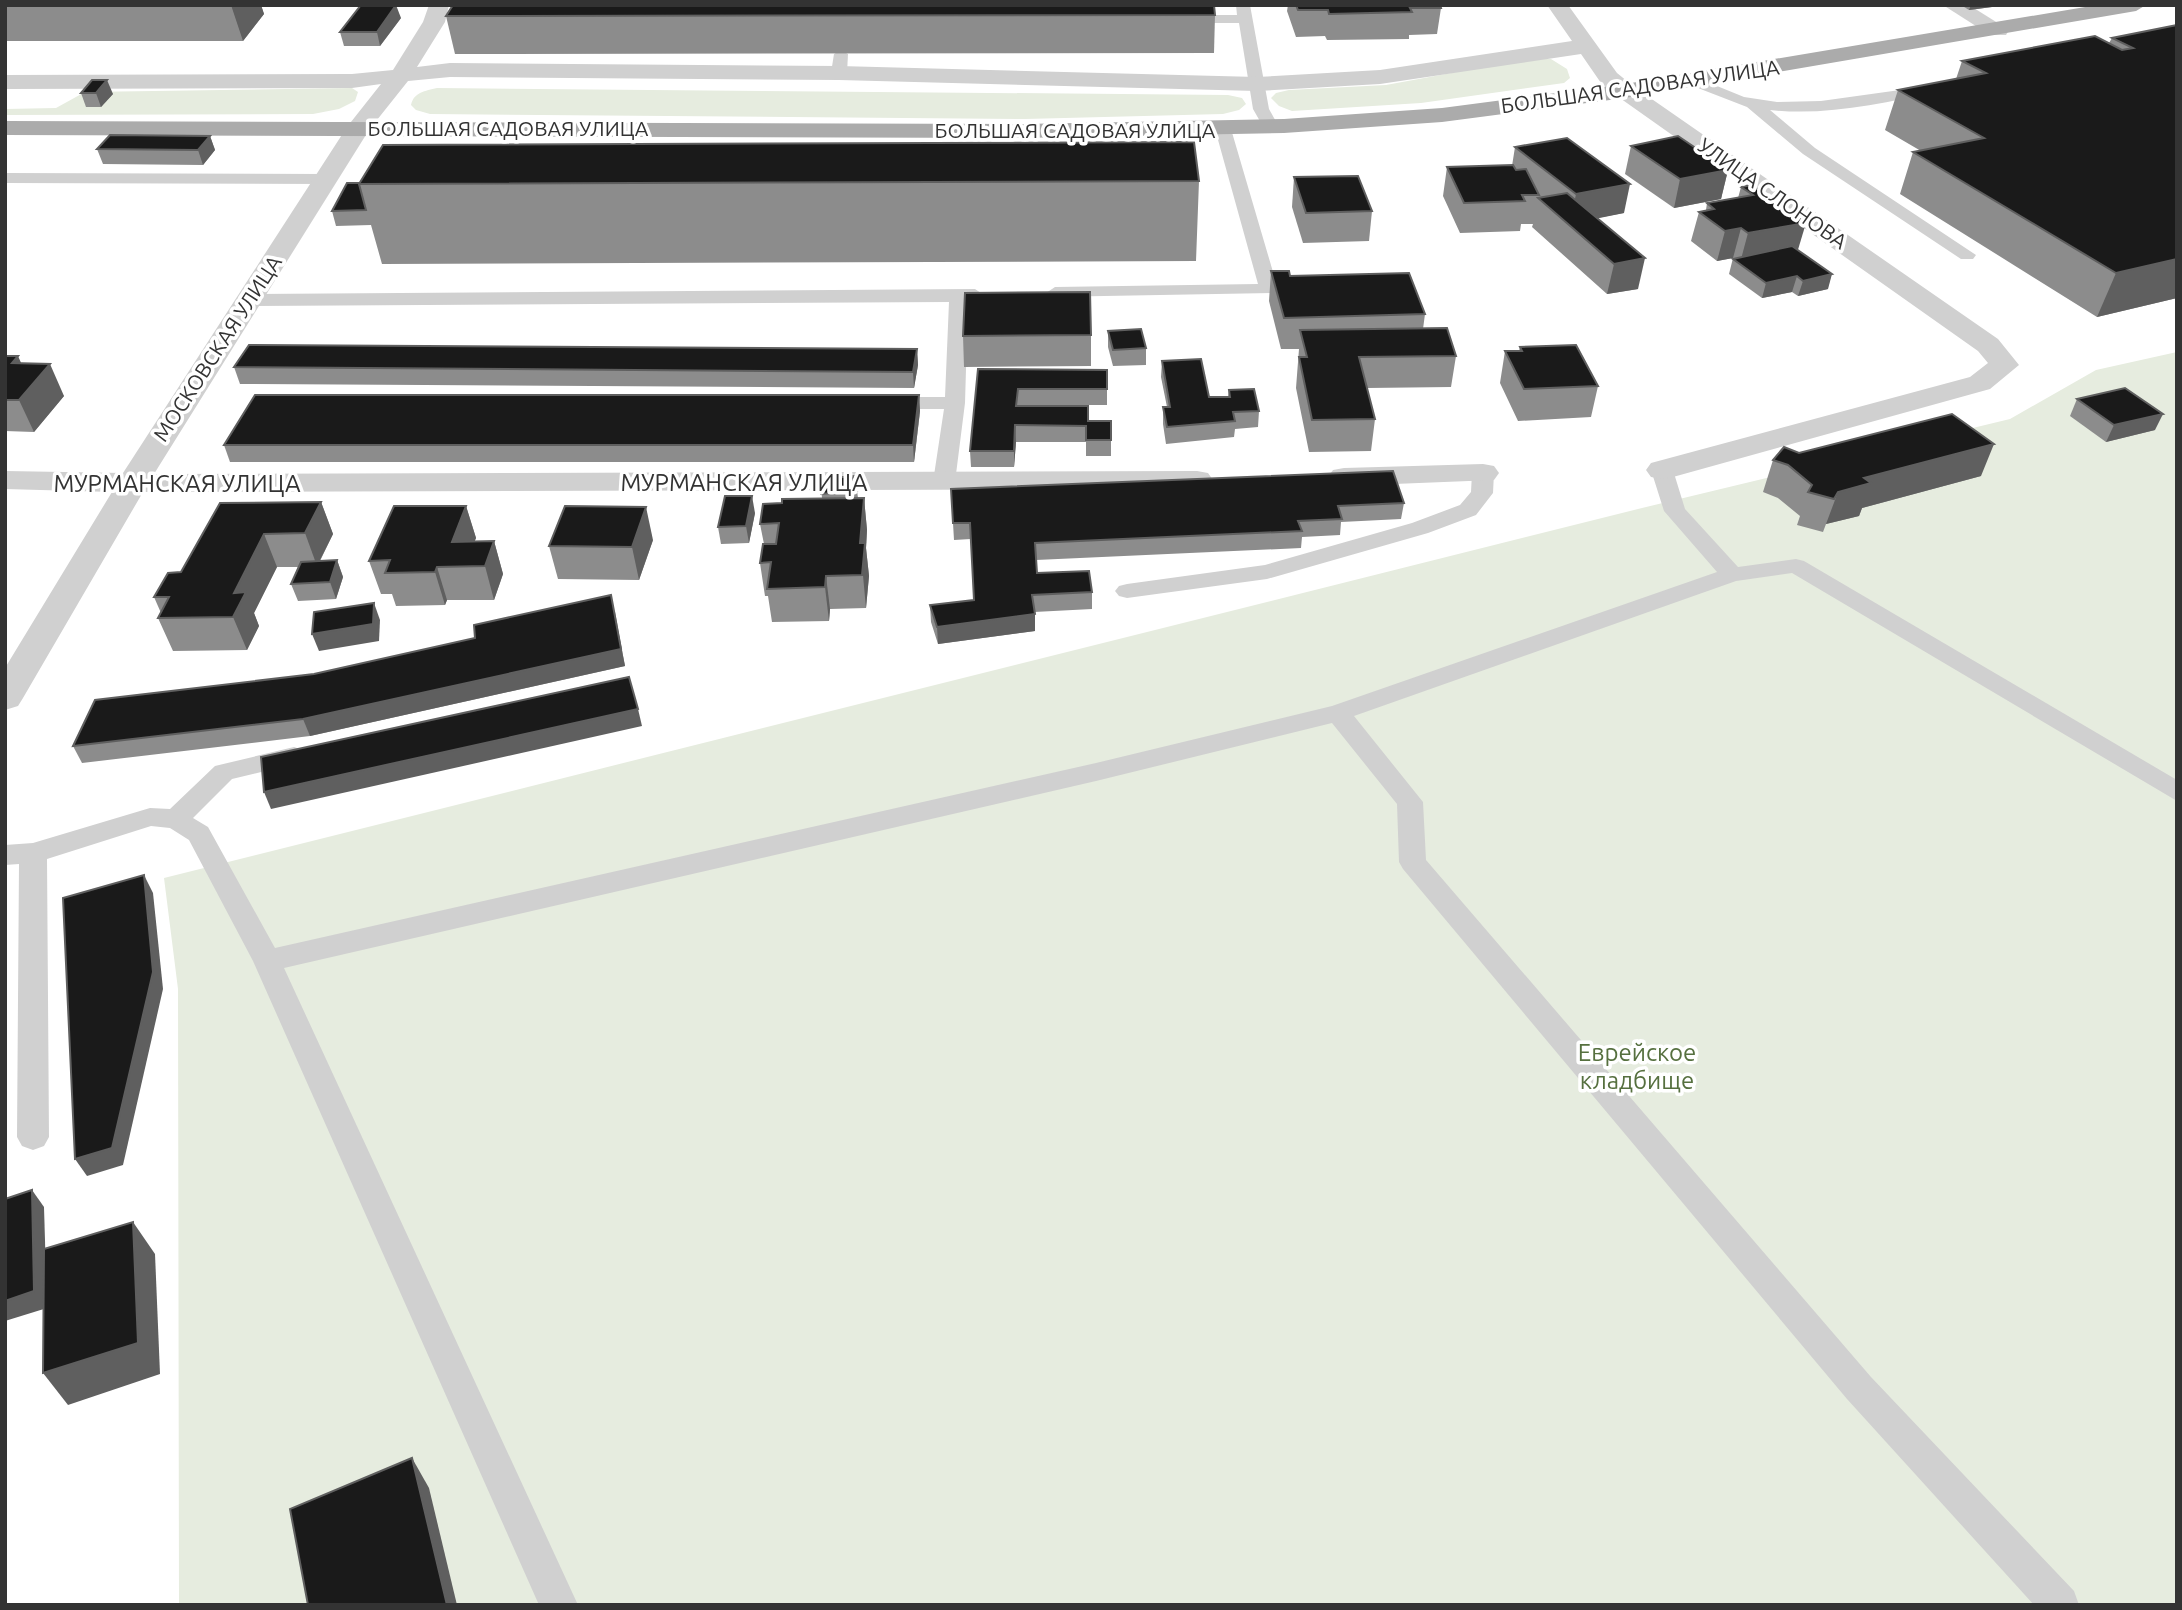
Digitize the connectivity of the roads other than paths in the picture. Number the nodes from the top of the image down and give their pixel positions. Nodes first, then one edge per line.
1 (1557, 5) edge
2 (1953, 5) edge
3 (2136, 5) edge
4 (444, 10) edge
5 (1244, 12) edge
6 (1163, 18) edge
7 (1998, 30) junction
8 (1588, 47) junction
9 (401, 75) junction
10 (1690, 80) junction
11 (5, 82) edge
12 (1256, 84) junction
13 (1942, 86) edge
14 (1625, 91) junction
15 (1753, 104) junction
16 (359, 127) junction
17 (1271, 127) junction
18 (5, 128) edge
19 (1223, 130) junction
20 (5, 178) edge
21 (326, 179) junction
22 (1967, 255) dead end
23 (1040, 294) edge
24 (999, 295) edge
25 (959, 296) junction
26 (247, 300) junction
27 (859, 403) edge
28 (955, 403) junction
29 (1662, 470) joint
30 (1483, 473) joint
31 (1315, 477) edge
32 (5, 480) edge
33 (1231, 480) edge
34 (944, 482) junction
35 (131, 484) junction
36 (1732, 575) junction
37 (1127, 591) dead end
38 (5, 698) edge
39 (1338, 713) junction
40 (319, 750) edge
41 (2177, 792) edge
42 (176, 819) junction
43 (19, 854) edge
44 (267, 961) junction
45 (33, 1137) dead end
46 (559, 1605) edge
47 (2060, 1605) edge

1 - 8 street, УЛИЦА СЛОНОВА
2 - 7 street
3 - 7 main road, БОЛЬШАЯ САДОВАЯ УЛИЦА
4 - 9 street, МОСКОВСКАЯ УЛИЦА
5 - 6 lane
5 - 12 lane
7 - 10 main road, БОЛЬШАЯ САДОВАЯ УЛИЦА
8 - 12 street
8 - 14 street, УЛИЦА СЛОНОВА
9 - 11 street
9 - 12 street
9 - 16 street, МОСКОВСКАЯ УЛИЦА
10 - 14 main road, БОЛЬШАЯ САДОВАЯ УЛИЦА
10 - 15 lane
12 - 17 lane
13 - 15 lane
14 - 17 main road, БОЛЬШАЯ САДОВАЯ УЛИЦА
14 - 29 street, УЛИЦА СЛОНОВА
15 - 22 lane
16 - 18 main road, БОЛЬШАЯ САДОВАЯ УЛИЦА
16 - 19 main road, БОЛЬШАЯ САДОВАЯ УЛИЦА
16 - 21 street, МОСКОВСКАЯ УЛИЦА
17 - 19 main road, БОЛЬШАЯ САДОВАЯ УЛИЦА
19 - 23 lane
20 - 21 lane
21 - 26 street, МОСКОВСКАЯ УЛИЦА
24 - 25 lane
25 - 26 lane
25 - 28 lane
26 - 35 street, МОСКОВСКАЯ УЛИЦА
27 - 28 lane
28 - 34 lane
29 - 36 lane
30 - 31 street
30 - 37 lane
32 - 35 street, МУРМАНСКАЯ УЛИЦА
33 - 34 street, МУРМАНСКАЯ УЛИЦА
34 - 35 street, МУРМАНСКАЯ УЛИЦА
35 - 38 street, МОСКОВСКАЯ УЛИЦА
36 - 39 lane
36 - 41 lane
39 - 44 lane
39 - 47 lane
40 - 42 lane
42 - 43 lane
42 - 44 lane
43 - 45 lane
44 - 46 lane

